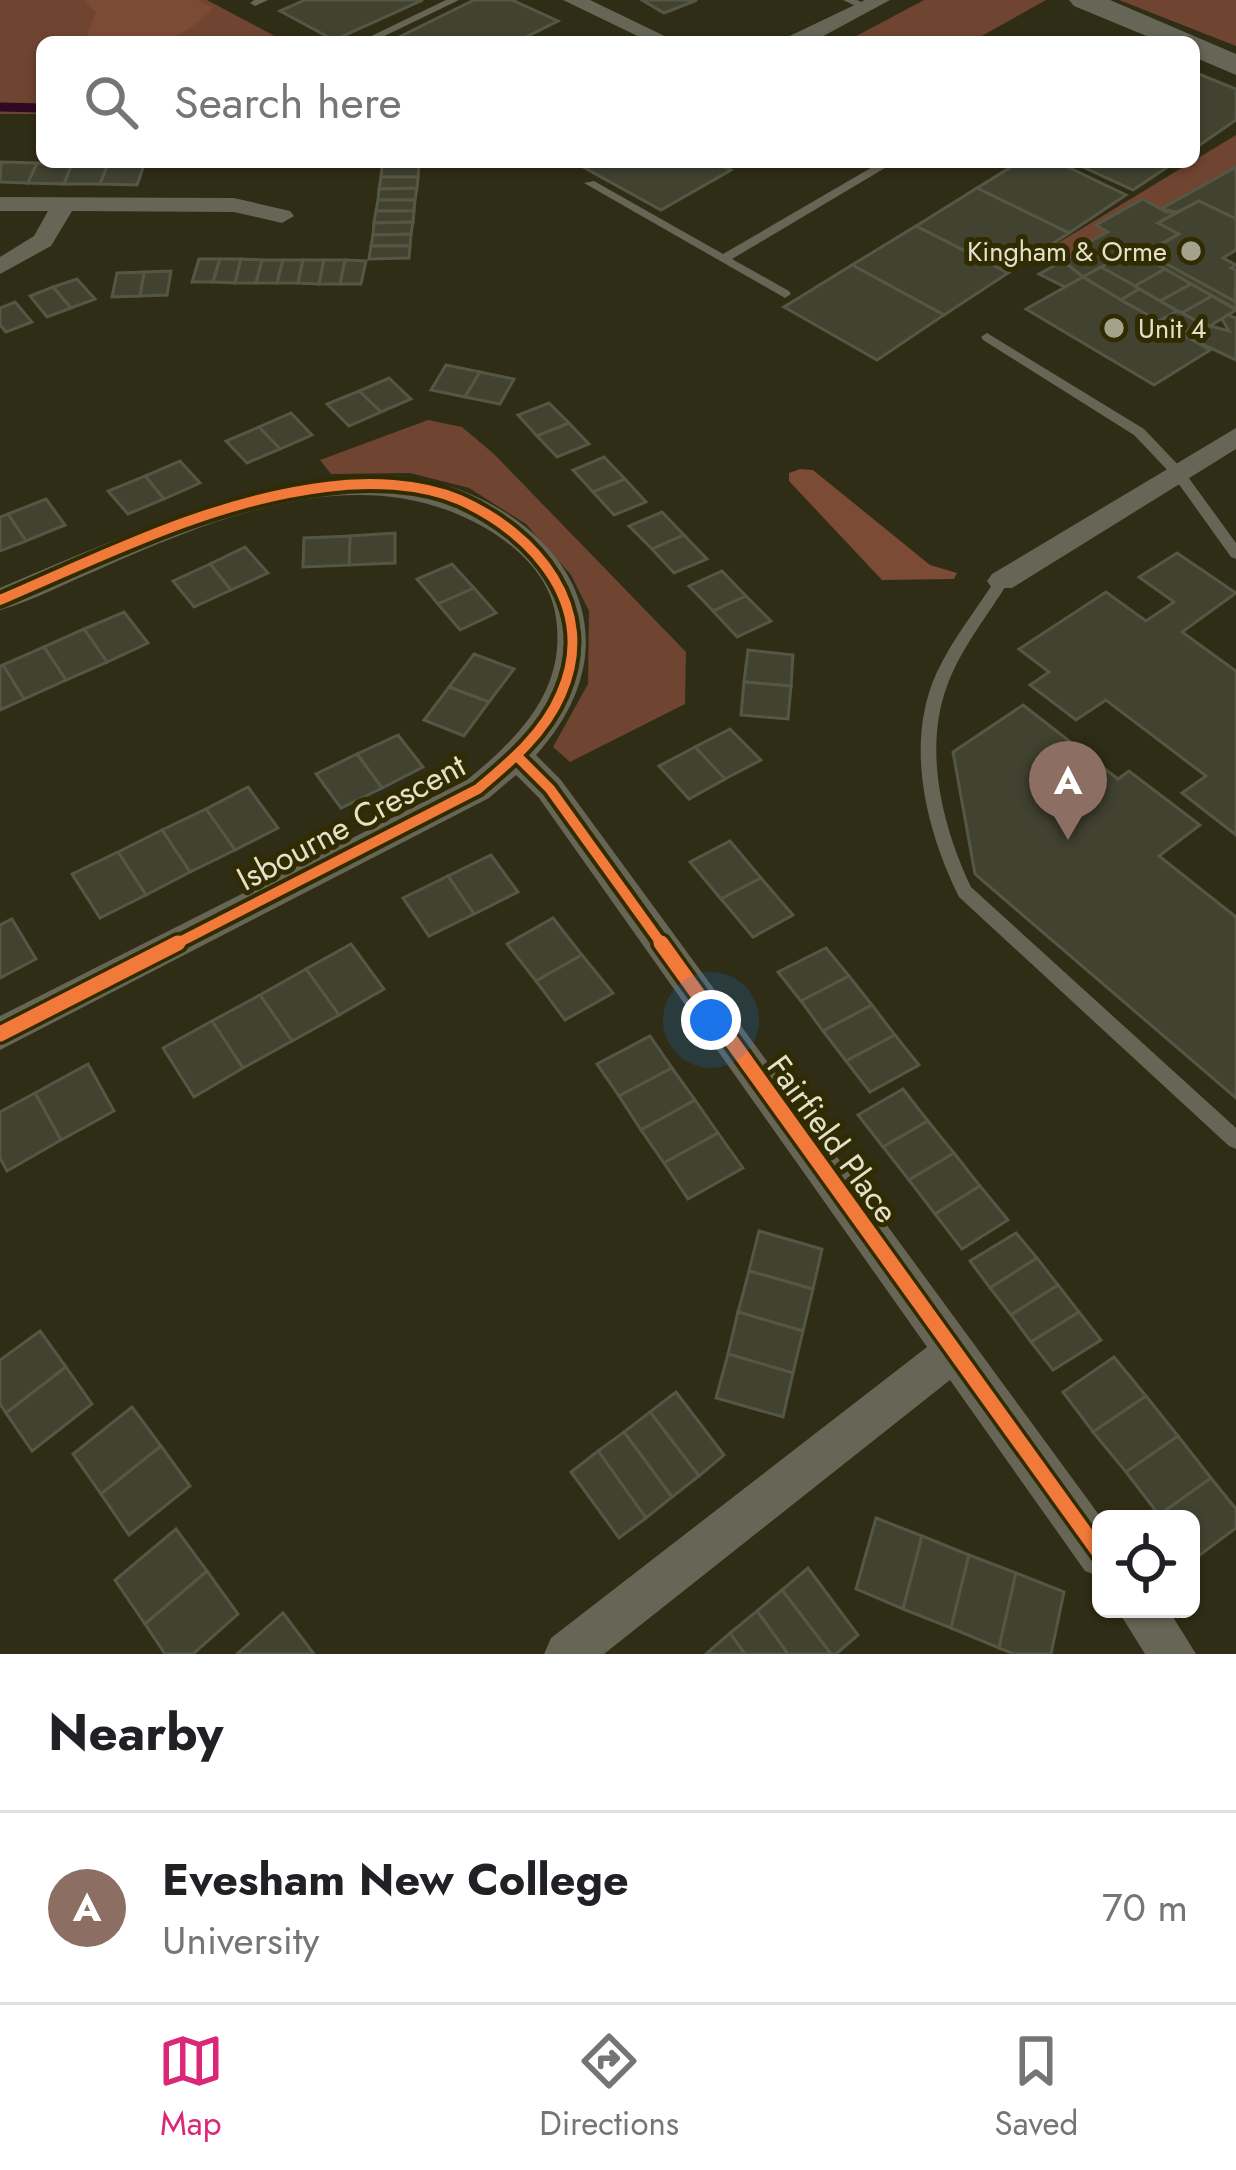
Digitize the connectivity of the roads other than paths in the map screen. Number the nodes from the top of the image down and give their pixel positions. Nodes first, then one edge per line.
1 (454, 0) edge
2 (573, 0) edge
3 (1084, 0) edge
4 (865, 2) edge
5 (377, 36) edge
6 (652, 36) edge
7 (802, 36) edge
8 (1171, 36) edge
9 (1200, 49) edge
10 (1236, 66) edge
11 (879, 168) edge
12 (590, 183) dead end
13 (0, 204) edge
14 (64, 204) junction
15 (281, 216) dead end
16 (723, 259) junction
17 (0, 267) edge
18 (785, 295) dead end
19 (987, 337) dead end
20 (1236, 437) edge
21 (1178, 473) junction
22 (1236, 554) edge
23 (1002, 581) joint
24 (0, 599) edge
25 (518, 757) junction
26 (0, 1034) edge
27 (1236, 1140) edge
28 (953, 1352) junction
29 (1092, 1543) edge
30 (1147, 1618) edge
31 (567, 1654) edge
32 (1173, 1654) edge

1 - 5 lane
2 - 6 street
3 - 8 street
4 - 7 street
9 - 10 street
11 - 16 lane
12 - 16 lane
13 - 14 street
14 - 15 street
14 - 17 street
16 - 18 lane
19 - 21 lane
20 - 21 street
21 - 22 lane
21 - 23 street
23 - 27 lane
24 - 25 street, Isbourne Crescent
25 - 26 street, Isbourne Crescent
25 - 28 street, Fairfield Place
28 - 29 street, Fairfield Place
28 - 31 street
30 - 32 street

